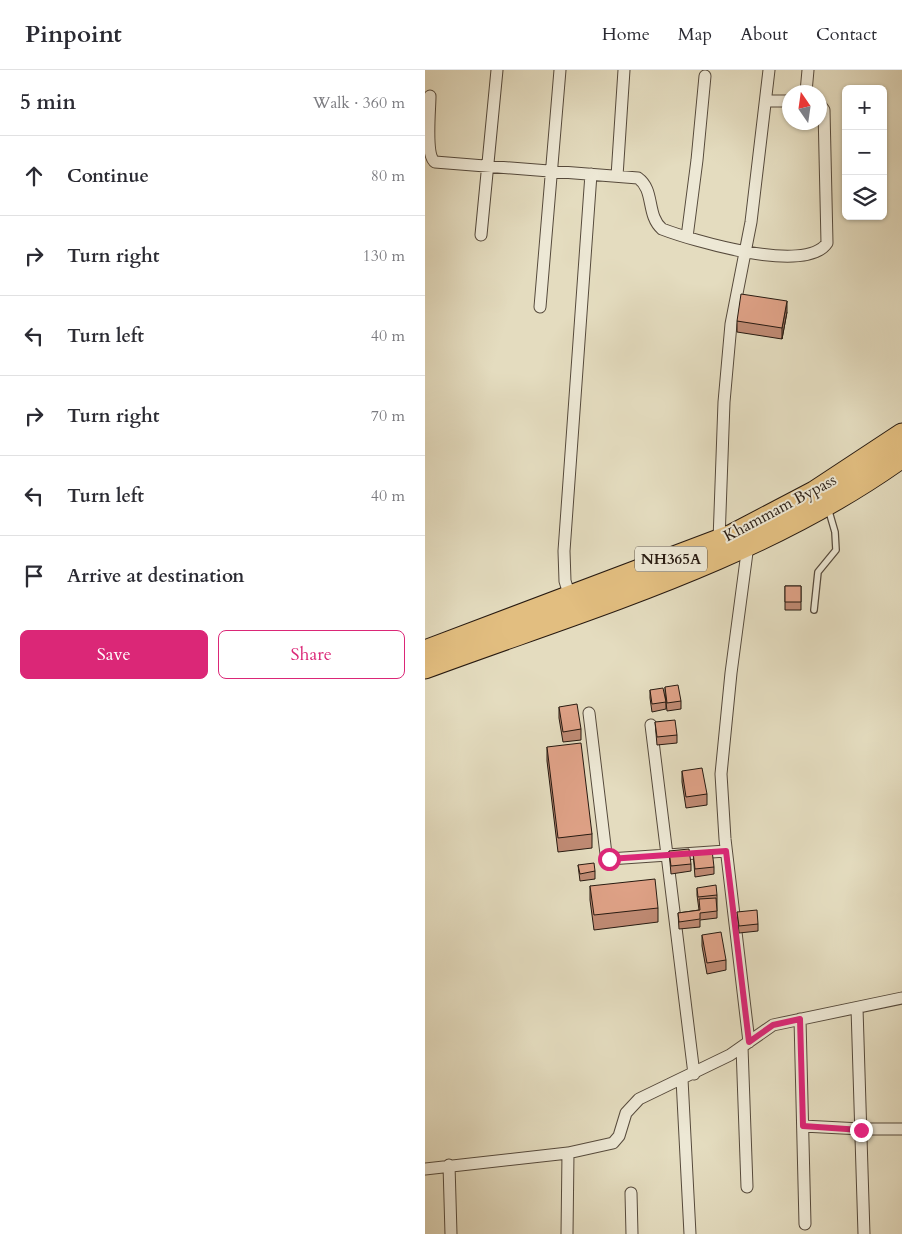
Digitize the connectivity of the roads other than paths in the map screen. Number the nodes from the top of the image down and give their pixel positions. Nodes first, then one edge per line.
1 (497, 70) edge
2 (560, 70) edge
3 (624, 70) edge
4 (769, 70) edge
5 (808, 70) edge
6 (705, 76) dead end
7 (807, 85) edge
8 (430, 96) dead end
9 (766, 101) junction
10 (782, 101) edge
11 (824, 130) edge
12 (488, 167) junction
13 (553, 170) junction
14 (591, 174) junction
15 (617, 176) junction
16 (481, 235) dead end
17 (687, 237) junction
18 (744, 253) junction
19 (541, 307) dead end
20 (902, 434) edge
21 (902, 457) edge
22 (827, 505) junction
23 (719, 540) junction
24 (747, 545) junction
25 (626, 585) junction
26 (570, 597) junction
27 (813, 610) dead end
28 (425, 652) edge
29 (425, 668) edge
30 (589, 713) dead end
31 (651, 725) dead end
32 (726, 851) junction
33 (667, 856) junction
34 (902, 998) edge
35 (857, 1008) junction
36 (800, 1019) junction
37 (746, 1044) junction
38 (694, 1074) junction
39 (682, 1079) junction
40 (803, 1126) junction
41 (902, 1128) edge
42 (861, 1130) junction
43 (568, 1152) junction
44 (442, 1171) edge
45 (747, 1187) dead end
46 (631, 1193) dead end
47 (805, 1224) dead end
48 (451, 1234) edge
49 (567, 1234) edge
50 (632, 1234) edge
51 (690, 1234) edge
52 (864, 1234) edge

1 - 12 street
2 - 13 street
3 - 15 street
4 - 9 street
5 - 7 street
6 - 17 street
8 - 12 street
9 - 10 street
9 - 18 street
11 - 18 street
12 - 13 street
12 - 16 street
13 - 14 street
13 - 19 street
14 - 15 street
14 - 26 street
15 - 17 street
17 - 18 street
18 - 23 street
20 - 23 highway, Khammam Bypass / NH365A
21 - 22 highway, Khammam Bypass / NH365A
22 - 24 highway, Khammam Bypass / NH365A
22 - 27 lane
23 - 25 highway, Khammam Bypass / NH365A
24 - 25 highway, Khammam Bypass / NH365A
24 - 32 street
25 - 26 highway, Khammam Bypass / NH365A
25 - 29 highway, Khammam Bypass / NH365A
26 - 28 highway, Khammam Bypass / NH365A
30 - 33 street
31 - 33 street
32 - 33 street
32 - 37 street
33 - 38 street
34 - 35 street
35 - 36 street
35 - 42 street
36 - 37 street
36 - 40 street
37 - 38 street
37 - 45 street
38 - 39 street
39 - 43 street
39 - 51 street
40 - 42 street
40 - 47 street
41 - 42 street
42 - 52 street
43 - 44 street
43 - 49 street
44 - 48 street
46 - 50 street

